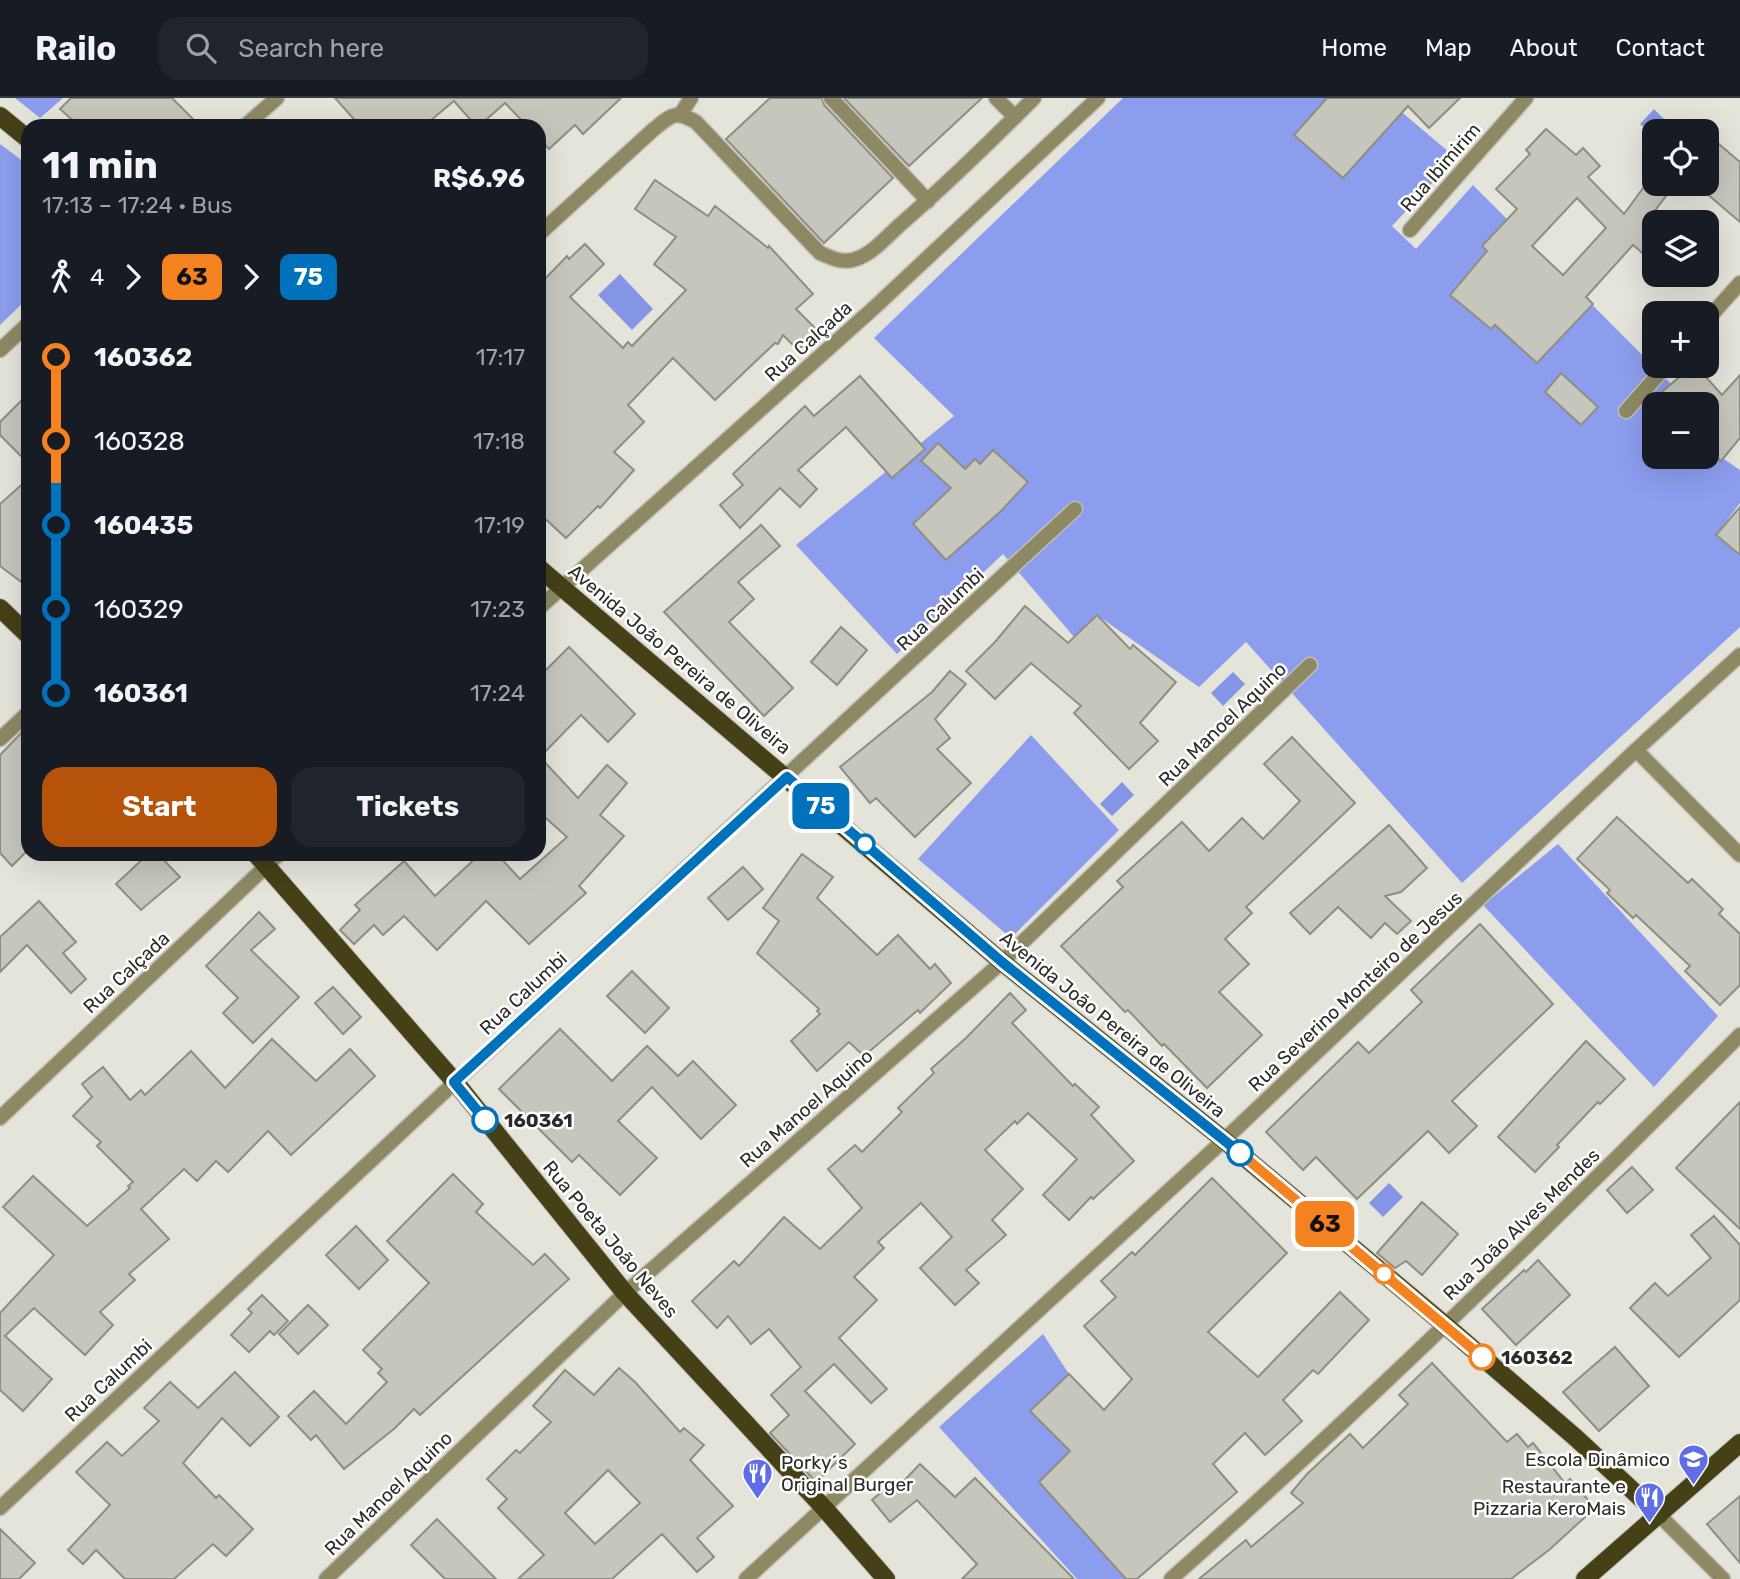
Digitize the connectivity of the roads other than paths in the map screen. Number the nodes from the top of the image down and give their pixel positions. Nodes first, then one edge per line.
1 (277, 98) edge
2 (691, 98) edge
3 (831, 98) edge
4 (996, 98) edge
5 (1034, 98) edge
6 (1098, 98) edge
7 (1526, 98) edge
8 (680, 115) junction
9 (0, 116) edge
10 (1015, 117) junction
11 (253, 119) edge
12 (21, 133) edge
13 (928, 201) junction
14 (546, 228) edge
15 (1410, 230) dead end
16 (1740, 283) edge
17 (1719, 306) edge
18 (21, 331) edge
19 (0, 351) edge
20 (1655, 378) edge
21 (1626, 411) dead end
22 (1075, 509) dead end
23 (546, 574) edge
24 (562, 587) junction
25 (546, 602) edge
26 (0, 608) edge
27 (21, 628) edge
28 (1740, 655) edge
29 (1310, 665) dead end
30 (21, 720) edge
31 (0, 740) edge
32 (1636, 750) junction
33 (787, 777) junction
34 (1740, 856) edge
35 (265, 861) edge
36 (270, 861) edge
37 (1002, 962) junction
38 (1740, 1035) edge
39 (454, 1082) junction
40 (0, 1118) edge
41 (1224, 1140) junction
42 (625, 1293) junction
43 (1445, 1325) junction
44 (1740, 1443) edge
45 (0, 1508) edge
46 (825, 1509) junction
47 (1659, 1515) junction
48 (326, 1579) edge
49 (747, 1579) edge
50 (886, 1579) edge
51 (1171, 1579) edge
52 (1586, 1579) edge
53 (1723, 1579) edge

1 - 11 street
2 - 8 street
3 - 13 street
4 - 10 street
5 - 10 street
6 - 24 street, Rua Calçada
7 - 15 street, Rua Ibimirim
8 - 13 street
8 - 14 street
9 - 12 main road
10 - 13 street
16 - 17 street
18 - 19 street
20 - 21 street
22 - 33 street, Rua Calumbi
23 - 24 main road, Avenida João Pereira de Oliveira
24 - 25 street, Rua Calçada
24 - 33 main road, Avenida João Pereira de Oliveira
26 - 27 main road
28 - 32 street, Rua Severino Monteiro de Jesus
29 - 37 street, Rua Manoel Aquino
30 - 31 street
32 - 34 street
32 - 41 street, Rua Severino Monteiro de Jesus
33 - 37 main road, Avenida João Pereira de Oliveira
33 - 39 street, Rua Calumbi
35 - 40 street, Rua Calçada
36 - 39 main road, Rua Poeta João Neves
37 - 41 main road, Avenida João Pereira de Oliveira
37 - 42 street, Rua Manoel Aquino
38 - 43 street, Rua João Alves Mendes
39 - 42 main road, Rua Poeta João Neves
39 - 45 street, Rua Calumbi
41 - 43 main road, Avenida João Pereira de Oliveira
41 - 46 street, Rua Severino Monteiro de Jesus
42 - 46 main road, Rua Poeta João Neves
42 - 48 street, Rua Manoel Aquino
43 - 47 main road, Avenida João Pereira de Oliveira
43 - 51 street, Rua João Alves Mendes
44 - 47 main road
46 - 49 street, Rua Severino Monteiro de Jesus
46 - 50 main road, Rua Poeta João Neves
47 - 52 main road
47 - 53 street

